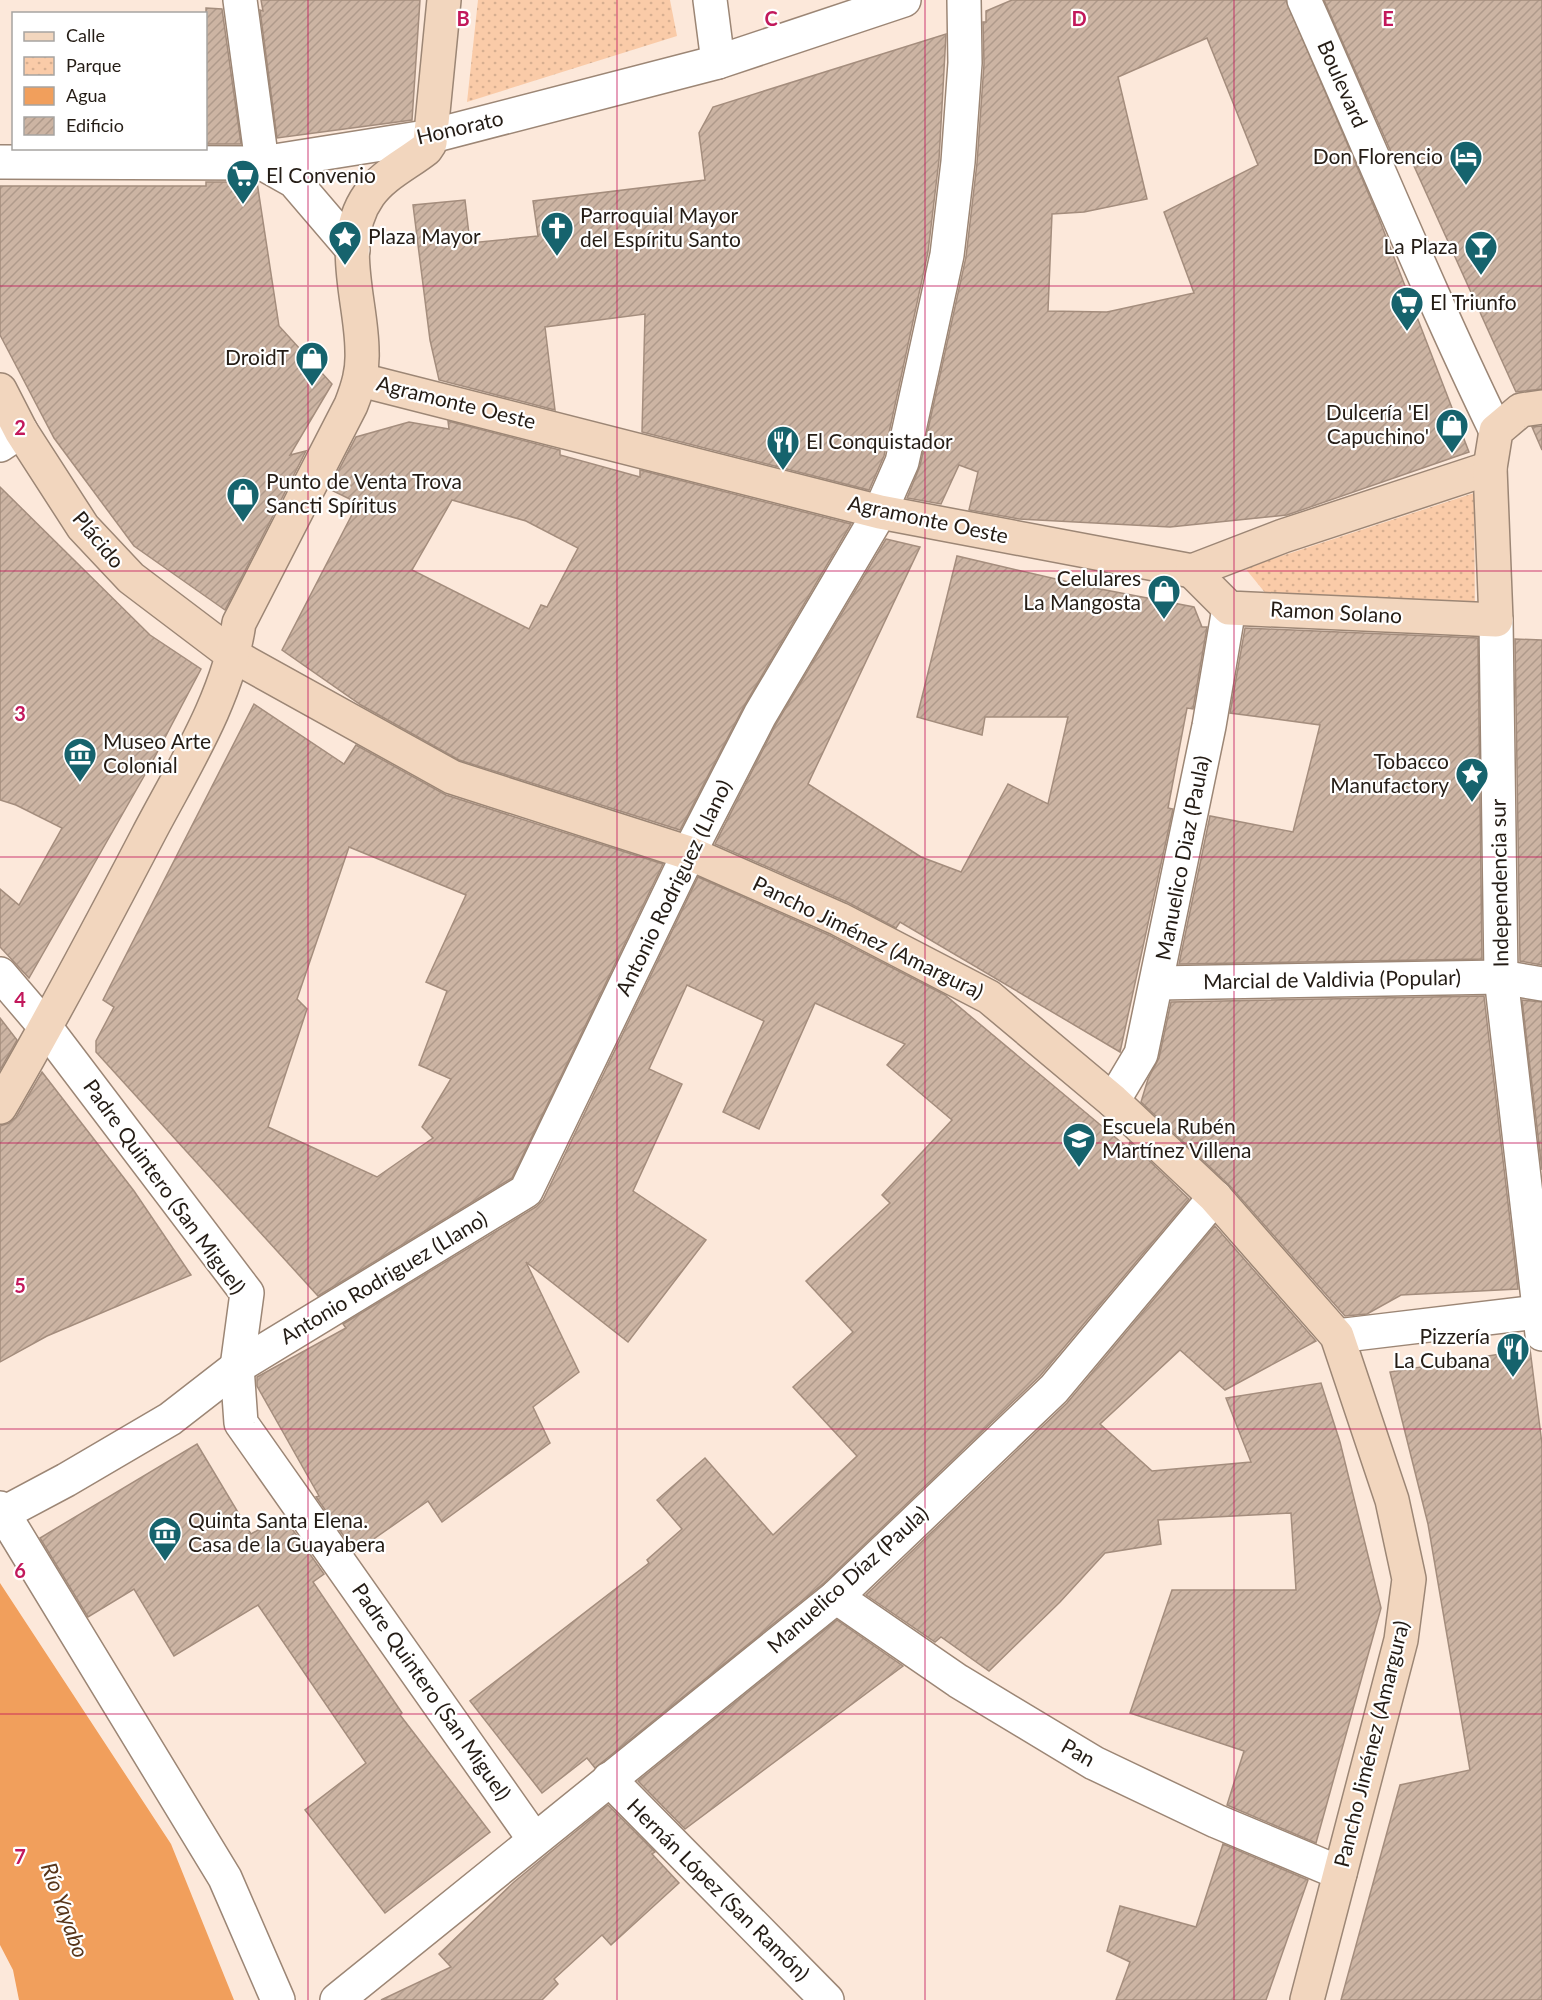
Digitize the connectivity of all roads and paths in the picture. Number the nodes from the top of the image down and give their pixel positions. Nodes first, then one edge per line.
1 (240, 0) edge
2 (444, 0) edge
3 (710, 0) edge
4 (904, 0) edge
5 (964, 0) edge
6 (1304, 0) edge
7 (718, 62) junction
8 (432, 136) junction
9 (0, 162) edge
10 (262, 163) junction
11 (353, 250) junction
12 (361, 380) junction
13 (0, 390) edge
14 (1542, 406) edge
15 (1496, 431) junction
16 (10, 438) edge
17 (1490, 468) junction
18 (880, 512) junction
19 (1192, 570) junction
20 (1229, 608) junction
21 (1496, 620) junction
22 (234, 656) junction
23 (689, 853) junction
24 (0, 974) edge
25 (1501, 977) junction
26 (1158, 983) junction
27 (1542, 984) edge
28 (46, 1028) junction
29 (1113, 1101) junction
30 (0, 1107) edge
31 (1215, 1197) junction
32 (1540, 1323) edge
33 (1336, 1336) junction
34 (237, 1367) junction
35 (2, 1510) edge
36 (836, 1597) junction
37 (609, 1779) junction
38 (534, 1839) junction
39 (1340, 1873) junction
40 (278, 2000) edge
41 (337, 2000) edge
42 (827, 2000) edge
43 (1307, 2000) edge

1 - 10 street
2 - 8 street
3 - 7 street
4 - 7 street, Honorato
5 - 18 street, Antonio Rodriguez (Llano)
6 - 15 street, Boulevard
7 - 8 street, Honorato
8 - 10 street, Honorato
8 - 11 street
9 - 10 street, Honorato
10 - 11 street
11 - 12 street
12 - 18 street, Agramonte Oeste
12 - 22 street
13 - 16 street, Plácido
14 - 15 street
15 - 17 street, Independencia sur
16 - 22 street, Plácido
17 - 19 street
17 - 21 street, Independencia sur
18 - 19 street, Agramonte Oeste
18 - 23 street, Antonio Rodriguez (Llano)
19 - 20 street
20 - 21 street, Ramon Solano
20 - 26 street, Manuelico Diaz (Paula)
21 - 25 street, Independencia sur
22 - 23 street, Pancho Jiménez (Amargura)
22 - 28 street
23 - 29 street, Pancho Jiménez (Amargura)
23 - 34 street, Antonio Rodriguez (Llano)
24 - 28 street, Padre Quintero (San Miguel)
25 - 26 street, Marcial de Valdivia (Popular)
25 - 27 street, Marcial de Valdivia (Popular)
25 - 32 street, Independencia sur
26 - 29 street, Manuelico Diaz (Paula)
28 - 30 street
28 - 34 street, Padre Quintero (San Miguel)
29 - 31 street, Pancho Jiménez (Amargura)
31 - 33 street, Pancho Jiménez (Amargura)
31 - 36 street, Manuelico Díaz (Paula)
32 - 33 street
33 - 39 street, Pancho Jiménez (Amargura)
34 - 35 street, Antonio Rodriguez (Llano)
34 - 38 street, Padre Quintero (San Miguel)
35 - 40 street
36 - 37 street, Manuelico Díaz (Paula)
36 - 39 street, Pan
37 - 38 street, Manuelico Díaz (Paula)
37 - 42 street, Hernán López (San Ramón)
38 - 41 street, Manuelico Díaz (Paula)
39 - 43 street, Pancho Jiménez (Amargura)

